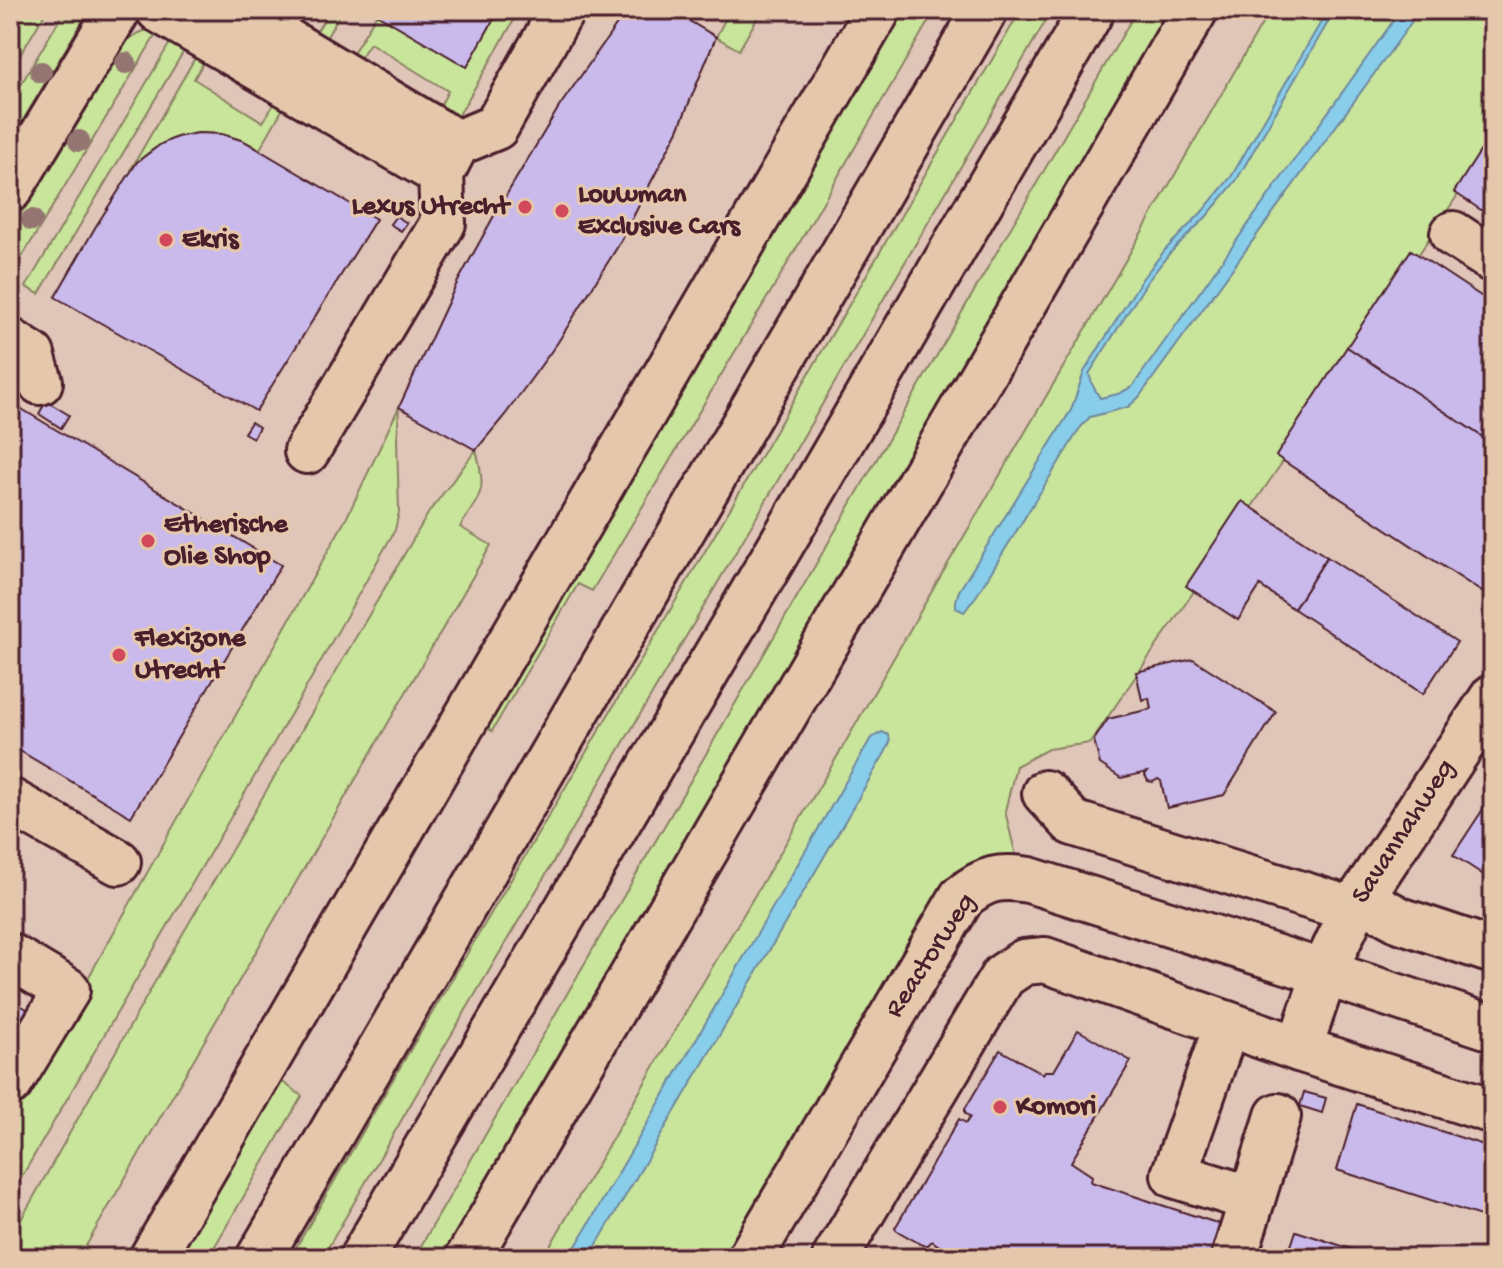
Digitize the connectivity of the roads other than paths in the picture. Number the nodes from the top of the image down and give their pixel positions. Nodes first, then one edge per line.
1 (118, 10) edge
2 (159, 10) edge
3 (235, 10) edge
4 (562, 10) edge
5 (878, 10) edge
6 (985, 10) edge
7 (1092, 10) edge
8 (1195, 10) edge
9 (317, 80) junction
10 (449, 159) junction
11 (10, 189) edge
12 (1453, 234) dead end
13 (1493, 260) edge
14 (10, 341) edge
15 (40, 382) dead end
16 (307, 451) dead end
17 (1493, 697) edge
18 (1045, 793) dead end
19 (10, 801) edge
20 (118, 862) dead end
21 (1356, 904) junction
22 (1493, 951) edge
23 (10, 956) edge
24 (1325, 973) junction
25 (1227, 1024) junction
26 (1493, 1028) edge
27 (1299, 1049) junction
28 (10, 1083) edge
29 (1493, 1111) edge
30 (1278, 1116) dead end
31 (1252, 1199) junction
32 (152, 1258) edge
33 (259, 1258) edge
34 (362, 1258) edge
35 (468, 1258) edge
36 (750, 1258) edge
37 (835, 1258) edge
38 (1234, 1258) edge

1 - 11 main road
2 - 9 main road
3 - 9 main road
4 - 10 main road
5 - 32 main road
6 - 33 main road
7 - 34 main road
8 - 35 main road
9 - 10 main road
10 - 16 main road
12 - 13 main road
14 - 15 main road
17 - 21 main road, Savannahweg
18 - 21 main road
19 - 20 main road
21 - 22 main road
21 - 24 main road, Savannahweg
23 - 28 main road
24 - 26 main road, Reactorweg
24 - 27 main road
24 - 36 main road, Reactorweg
25 - 27 main road
25 - 31 main road
25 - 37 main road
27 - 29 main road
30 - 31 main road
31 - 38 main road

